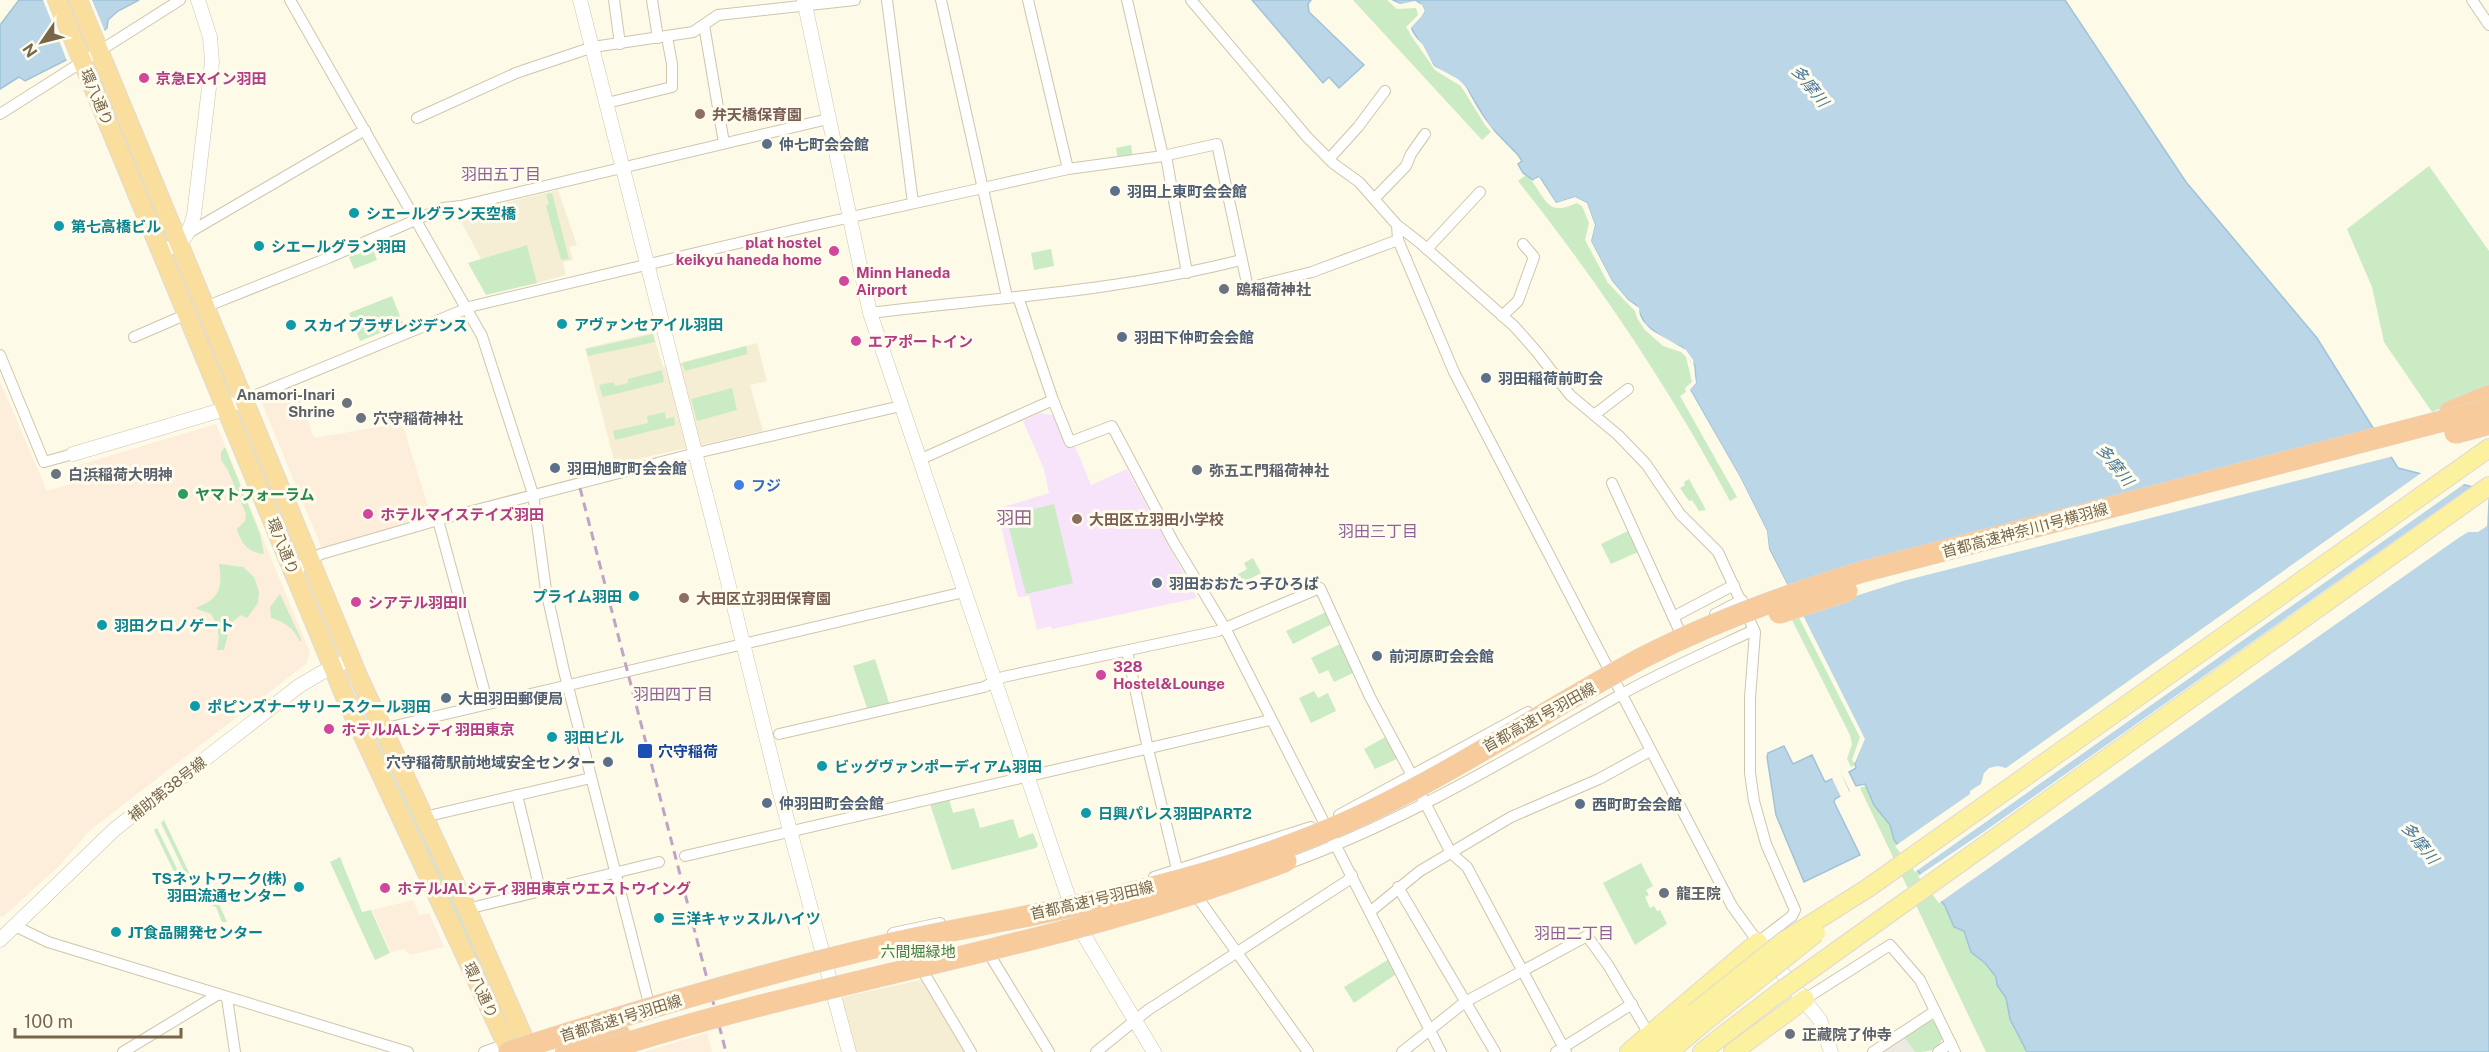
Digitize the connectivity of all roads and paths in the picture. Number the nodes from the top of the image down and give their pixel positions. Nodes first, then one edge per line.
1 (57, 0) edge
2 (78, 0) edge
3 (180, 0) edge
4 (198, 0) edge
5 (290, 0) edge
6 (580, 0) edge
7 (652, 0) edge
8 (855, 0) edge
9 (887, 0) edge
10 (941, 0) edge
11 (1028, 0) edge
12 (1127, 0) edge
13 (1191, 0) edge
14 (2472, 0) edge
15 (617, 1) edge
16 (804, 3) edge
17 (704, 25) junction
18 (2489, 25) edge
19 (663, 37) junction
20 (620, 44) junction
21 (96, 47) junction
22 (592, 47) junction
23 (81, 58) junction
24 (1385, 91) dead end
25 (607, 103) junction
26 (0, 114) edge
27 (417, 118) dead end
28 (828, 119) junction
29 (365, 130) junction
30 (1425, 134) dead end
31 (724, 143) junction
32 (1164, 156) junction
33 (1329, 159) junction
34 (623, 167) junction
35 (1068, 169) junction
36 (982, 188) junction
37 (1480, 192) dead end
38 (1375, 198) junction
39 (913, 203) junction
40 (848, 218) junction
41 (417, 220) junction
42 (1397, 225) junction
43 (184, 238) junction
44 (1398, 240) junction
45 (1522, 244) dead end
46 (1427, 249) junction
47 (162, 251) junction
48 (1241, 260) junction
49 (647, 264) junction
50 (1187, 273) junction
51 (1012, 297) junction
52 (205, 307) junction
53 (466, 308) junction
54 (870, 313) junction
55 (187, 314) junction
56 (1502, 316) junction
57 (134, 337) dead end
58 (0, 355) edge
59 (1628, 389) dead end
60 (2489, 396) edge
61 (244, 400) junction
62 (1053, 400) junction
63 (901, 406) junction
64 (226, 408) junction
65 (2489, 409) edge
66 (1593, 416) junction
67 (2489, 424) edge
68 (2388, 436) junction
69 (2489, 448) edge
70 (696, 453) junction
71 (73, 454) joint
72 (919, 460) junction
73 (1612, 483) dead end
74 (2489, 486) edge
75 (532, 494) junction
76 (438, 520) junction
77 (310, 560) junction
78 (298, 581) junction
79 (1734, 585) junction
80 (964, 592) junction
81 (1742, 600) junction
82 (1673, 617) junction
83 (1225, 628) junction
84 (1754, 630) junction
85 (1680, 632) junction
86 (742, 644) junction
87 (1127, 651) junction
88 (351, 659) junction
89 (1644, 666) junction
90 (333, 667) junction
91 (1607, 669) junction
92 (994, 680) junction
93 (568, 684) junction
94 (1621, 694) junction
95 (488, 704) junction
96 (1270, 720) junction
97 (382, 729) junction
98 (779, 734) dead end
99 (1148, 749) junction
100 (1650, 750) junction
101 (1026, 776) junction
102 (1413, 776) junction
103 (591, 778) junction
104 (516, 795) junction
105 (1424, 802) junction
106 (424, 817) junction
107 (1324, 822) junction
108 (790, 832) junction
109 (1336, 846) junction
110 (1451, 853) junction
111 (685, 856) dead end
112 (659, 862) dead end
113 (1178, 869) junction
114 (616, 872) junction
115 (1352, 875) junction
116 (1398, 887) junction
117 (540, 890) junction
118 (1197, 896) junction
119 (1069, 899) junction
120 (467, 909) junction
121 (1371, 911) junction
122 (1040, 913) junction
123 (15, 926) junction
124 (1082, 932) junction
125 (1046, 936) junction
126 (0, 940) edge
127 (1758, 942) junction
128 (821, 952) junction
129 (1236, 952) junction
130 (991, 957) junction
131 (1521, 971) junction
132 (924, 974) junction
133 (222, 996) junction
134 (834, 996) junction
135 (1805, 999) junction
136 (648, 1000) junction
137 (1465, 1002) junction
138 (1632, 1004) junction
139 (1935, 1011) junction
140 (1698, 1019) junction
141 (729, 1020) dead end
142 (1134, 1021) junction
143 (701, 1026) dead end
144 (1430, 1028) junction
145 (621, 1037) edge
146 (1650, 1043) edge
147 (519, 1048) edge
148 (1953, 1048) edge
149 (1562, 1050) edge
150 (123, 1052) edge
151 (235, 1052) edge
152 (408, 1052) edge
153 (484, 1052) edge
154 (566, 1052) edge
155 (599, 1052) edge
156 (849, 1052) edge
157 (971, 1052) edge
158 (1049, 1052) edge
159 (1096, 1052) edge
160 (1154, 1052) edge
161 (1308, 1052) edge
162 (1402, 1052) edge
163 (1441, 1052) edge
164 (1495, 1052) edge
165 (1629, 1052) edge
166 (1669, 1052) edge
167 (1702, 1052) edge
168 (1733, 1052) edge
169 (1831, 1052) edge
170 (1873, 1052) edge
171 (1938, 1052) edge

1 - 23 highway, 環八通り
2 - 21 highway, 環八通り
3 - 21 street
4 - 43 street
5 - 29 street
6 - 22 street
7 - 19 street
8 - 16 street
9 - 39 street
10 - 36 street
11 - 35 street
12 - 32 street
13 - 33 street
14 - 18 street
15 - 20 street
16 - 17 street
16 - 28 street
17 - 19 street
17 - 31 street
19 - 20 street
19 - 25 street
20 - 22 street
21 - 23 street
21 - 43 highway, 環八通り
22 - 25 street
22 - 27 street
23 - 26 street
23 - 47 highway, 環八通り
24 - 33 street
25 - 34 street
28 - 31 street
28 - 40 street
29 - 41 street
29 - 43 street
30 - 38 street
31 - 34 street
32 - 35 street
32 - 48 street
32 - 50 street
33 - 38 street
34 - 41 street
34 - 49 street
35 - 36 street
36 - 39 street
36 - 51 street
37 - 46 street
38 - 42 street
39 - 40 street
40 - 49 street
40 - 54 street
41 - 52 street
41 - 53 street
42 - 44 street
42 - 46 street
43 - 47 street
43 - 52 highway, 環八通り
44 - 48 street
44 - 91 street
45 - 56 street
46 - 56 street
47 - 55 highway, 環八通り
48 - 50 street
49 - 53 street
49 - 70 street
50 - 51 street
51 - 54 street
51 - 62 street
52 - 61 highway, 環八通り
53 - 61 street
53 - 75 street
54 - 63 street
55 - 57 street
55 - 64 highway, 環八通り
56 - 66 street
58 - 71 street
59 - 66 street
60 - 68 highway, bridge
61 - 64 street
61 - 77 highway, 環八通り
62 - 72 street
62 - 83 street
63 - 70 street
63 - 72 street
64 - 71 street
64 - 78 highway, 環八通り
65 - 68 highway, 首都高速神奈川1号横羽線, bridge
66 - 79 street
67 - 89 highway, 首都高速神奈川1号横羽線, bridge
68 - 89 highway, 首都高速神奈川1号横羽線, bridge
69 - 140 main road, bridge
70 - 75 street
70 - 86 street
72 - 80 street
73 - 82 street
74 - 167 main road, bridge
75 - 76 street
75 - 93 street
76 - 77 street
76 - 95 street
77 - 78 street
77 - 88 highway, 環八通り
78 - 90 highway, 環八通り
79 - 81 street
79 - 82 street
80 - 86 street
80 - 92 street
81 - 84 street
81 - 85 street
82 - 85 street
83 - 87 street
83 - 96 street
83 - 102 street
84 - 94 street
84 - 127 street
85 - 91 street
86 - 93 street
86 - 108 street
87 - 92 street
87 - 99 street
88 - 90 street, 補助第38号線
88 - 97 highway, 環八通り
89 - 122 highway, 首都高速1号羽田線, bridge
89 - 125 highway, 首都高速1号羽田線, bridge
90 - 123 street, 補助第38号線
90 - 147 highway, 環八通り
91 - 94 street
91 - 102 street
92 - 98 street
92 - 101 street
93 - 95 street
93 - 103 street
94 - 100 street
94 - 105 street
95 - 97 street
96 - 99 street
96 - 107 street
97 - 106 highway, 環八通り
99 - 101 street
99 - 113 street
100 - 110 street
100 - 127 street
101 - 108 street
101 - 119 street
102 - 105 street
102 - 107 street
103 - 104 street
103 - 114 street
104 - 106 street
104 - 117 street
105 - 109 street
105 - 110 street
106 - 120 highway, 環八通り
107 - 109 street
107 - 113 street
108 - 111 street
108 - 128 street
109 - 115 street
109 - 118 street
110 - 116 street
110 - 131 street
112 - 114 street
113 - 118 street
113 - 119 street
114 - 117 street
114 - 136 street
115 - 121 street
115 - 129 street
116 - 121 street
116 - 137 street
117 - 120 street
118 - 124 street
118 - 129 street
119 - 124 street
119 - 128 street
120 - 147 highway, 環八通り
121 - 144 street
122 - 145 highway, bridge
122 - 147 highway, 首都高速1号羽田線, bridge
123 - 126 street, 補助第38号線
123 - 133 street
124 - 130 street
124 - 142 street
125 - 145 highway, bridge
125 - 155 highway, 首都高速1号羽田線, bridge
127 - 135 street
127 - 146 main road
128 - 134 street
128 - 136 street
129 - 142 street
129 - 161 street
130 - 132 street
130 - 158 street
131 - 137 street
131 - 138 street
131 - 149 street
132 - 134 street
132 - 157 street
133 - 150 street
133 - 151 street
133 - 152 street
134 - 141 street
134 - 156 street
135 - 139 street
135 - 168 main road
135 - 169 street
136 - 147 street
137 - 144 street
137 - 164 street
138 - 146 street
138 - 149 street
139 - 148 street
139 - 170 street
140 - 146 main road
140 - 166 main road
142 - 159 street
142 - 160 street
143 - 145 street
144 - 162 street
144 - 163 street
145 - 147 highway
145 - 154 highway
146 - 165 main road
147 - 153 street
148 - 171 street

